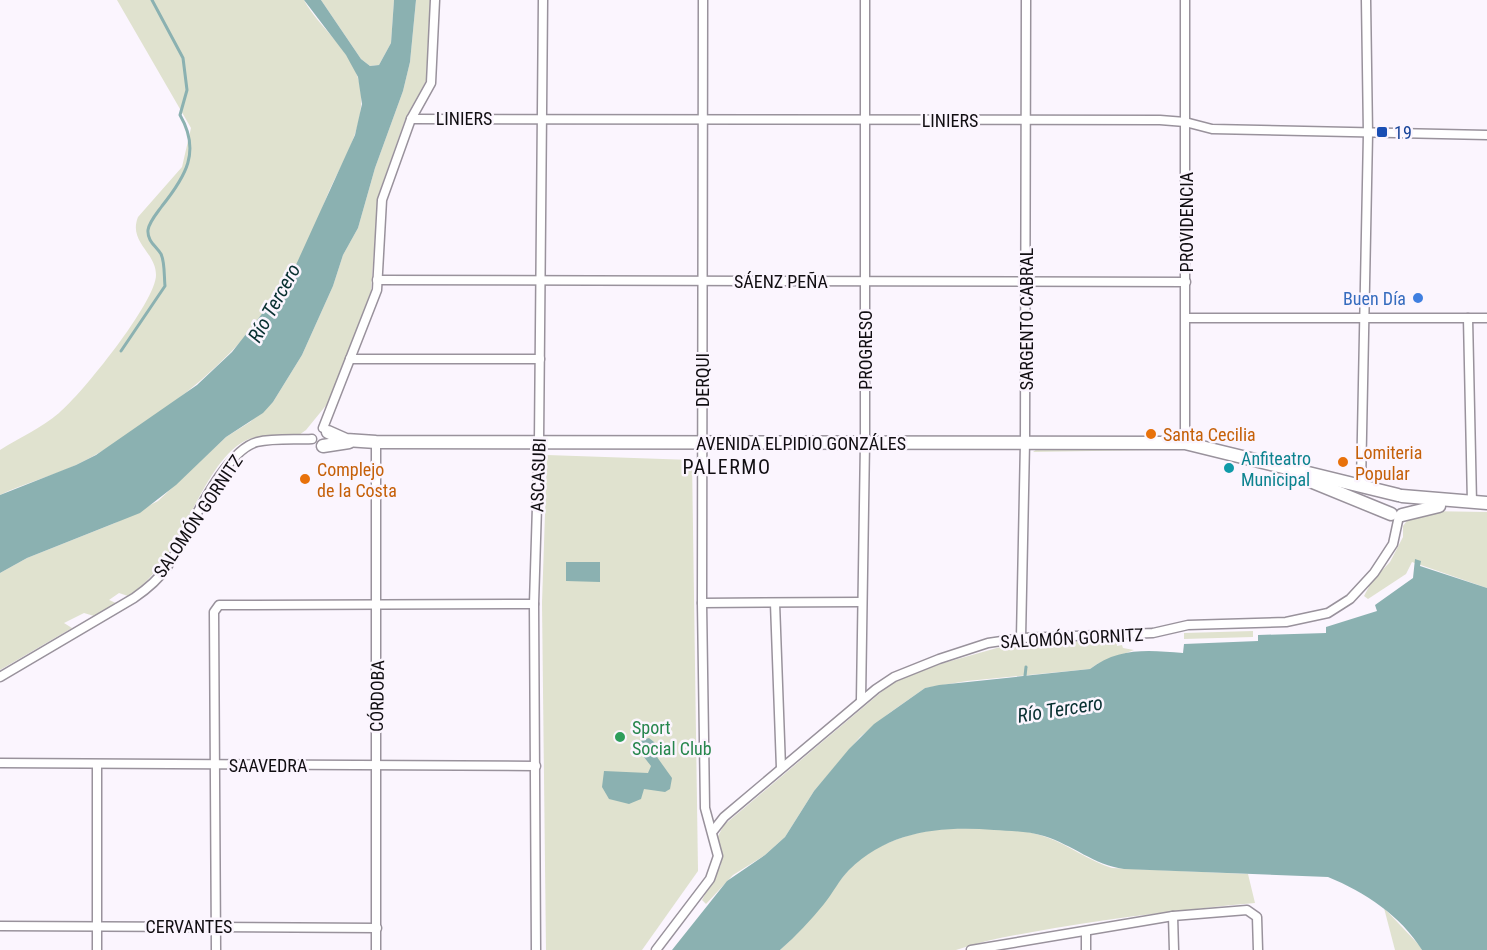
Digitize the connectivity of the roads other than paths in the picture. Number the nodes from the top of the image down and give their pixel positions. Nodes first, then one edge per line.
1 (435, 0) edge
2 (543, 0) edge
3 (703, 0) edge
4 (865, 0) edge
5 (1026, 0) edge
6 (1185, 0) edge
7 (1366, 0) edge
8 (411, 118) junction
9 (542, 118) junction
10 (704, 119) junction
11 (865, 120) junction
12 (1026, 120) junction
13 (1185, 122) junction
14 (1368, 134) junction
15 (1487, 135) edge
16 (377, 280) junction
17 (541, 280) junction
18 (702, 281) junction
19 (865, 281) junction
20 (1026, 281) junction
21 (1186, 282) junction
22 (1364, 317) junction
23 (1186, 318) junction
24 (1468, 318) junction
25 (1487, 318) edge
26 (350, 359) junction
27 (540, 359) junction
28 (326, 430) junction
29 (354, 441) junction
30 (539, 441) junction
31 (318, 442) junction
32 (376, 442) junction
33 (865, 442) junction
34 (1025, 442) junction
35 (702, 443) junction
36 (1185, 443) junction
37 (1272, 465) junction
38 (1361, 484) junction
39 (1400, 495) junction
40 (1472, 503) junction
41 (1487, 503) edge
42 (1397, 515) junction
43 (861, 602) junction
44 (702, 603) junction
45 (775, 603) junction
46 (534, 604) junction
47 (378, 605) junction
48 (1020, 638) junction
49 (0, 677) edge
50 (861, 700) junction
51 (0, 763) edge
52 (97, 765) junction
53 (215, 765) junction
54 (376, 766) junction
55 (536, 766) junction
56 (781, 768) junction
57 (713, 831) junction
58 (1173, 916) junction
59 (0, 926) edge
60 (97, 926) junction
61 (216, 926) junction
62 (377, 928) junction
63 (1086, 931) junction
64 (994, 947) edge
65 (97, 950) edge
66 (216, 950) edge
67 (376, 950) edge
68 (536, 950) edge
69 (656, 950) edge
70 (971, 950) edge
71 (1086, 950) edge
72 (1174, 950) edge
73 (1258, 950) edge

1 - 8 street
2 - 9 street, ASCASUBI
3 - 10 street, DERQUI
4 - 11 street, PROGRESO
5 - 12 street, SARGENTO CABRAL
6 - 13 street, PROVIDENCIA
7 - 14 street
8 - 9 street, LINIERS
8 - 16 street
9 - 10 street, LINIERS
9 - 17 street, ASCASUBI
10 - 11 street, LINIERS
10 - 18 street, DERQUI
11 - 12 street, LINIERS
11 - 19 street, PROGRESO
12 - 13 street, LINIERS
12 - 20 street, SARGENTO CABRAL
13 - 14 street, LINIERS
13 - 21 street, PROVIDENCIA
14 - 15 street, LINIERS
14 - 22 street
16 - 17 street, SÁENZ PEÑA
16 - 26 street
17 - 18 street, SÁENZ PEÑA
17 - 27 street, ASCASUBI
18 - 19 street, SÁENZ PEÑA
18 - 35 street, DERQUI
19 - 20 street, SÁENZ PEÑA
19 - 33 street, PROGRESO
20 - 21 street, SÁENZ PEÑA
20 - 34 street, SARGENTO CABRAL
21 - 23 street, PROVIDENCIA
22 - 23 street
22 - 24 street
22 - 38 street
23 - 36 street, PROVIDENCIA
24 - 25 street
24 - 40 street
26 - 27 street
26 - 28 street
27 - 30 street, ASCASUBI
28 - 29 main road, AVENIDA ELPIDIO GONZÁLES
28 - 31 street
28 - 31 street
29 - 31 main road
29 - 32 main road, AVENIDA ELPIDIO GONZÁLES
30 - 32 main road, AVENIDA ELPIDIO GONZÁLES
30 - 35 main road, AVENIDA ELPIDIO GONZÁLES
30 - 46 street, ASCASUBI
31 - 49 street, SALOMÓN GORNITZ
32 - 47 street, CÓRDOBA
33 - 34 main road, AVENIDA ELPIDIO GONZÁLES
33 - 35 main road, AVENIDA ELPIDIO GONZÁLES
33 - 43 street, PROGRESO
34 - 36 main road, AVENIDA ELPIDIO GONZÁLES
34 - 48 street, SARGENTO CABRAL
35 - 44 street, DERQUI
36 - 37 main road, AVENIDA ELPIDIO GONZÁLES
37 - 38 main road, AVENIDA ELPIDIO GONZÁLES
37 - 42 main road, AVENIDA ELPIDIO GONZÁLES
38 - 39 main road, AVENIDA ELPIDIO GONZÁLES
39 - 40 main road, AVENIDA ELPIDIO GONZÁLES
39 - 42 main road
39 - 42 main road
40 - 41 main road, AVENIDA ELPIDIO GONZÁLES
40 - 42 main road, AVENIDA ELPIDIO GONZÁLES
42 - 48 street, SALOMÓN GORNITZ
43 - 45 street
43 - 50 street, PROGRESO
44 - 45 street
44 - 57 street, DERQUI
45 - 56 street
46 - 47 street
46 - 55 street, ASCASUBI
47 - 53 street
47 - 54 street, CÓRDOBA
48 - 50 street, SALOMÓN GORNITZ
50 - 56 street, SALOMÓN GORNITZ
51 - 52 street, SAAVEDRA
52 - 53 street, SAAVEDRA
52 - 60 street
53 - 54 street, SAAVEDRA
53 - 61 street
54 - 55 street, SAAVEDRA
54 - 62 street, CÓRDOBA
55 - 68 street, ASCASUBI
56 - 57 street, SALOMÓN GORNITZ
57 - 69 street
58 - 63 street
58 - 72 street
58 - 73 street
59 - 60 street, CERVANTES
60 - 61 street, CERVANTES
60 - 65 street
61 - 62 street, CERVANTES
61 - 66 street
62 - 67 street, CÓRDOBA
63 - 64 street
63 - 71 street
64 - 70 street

